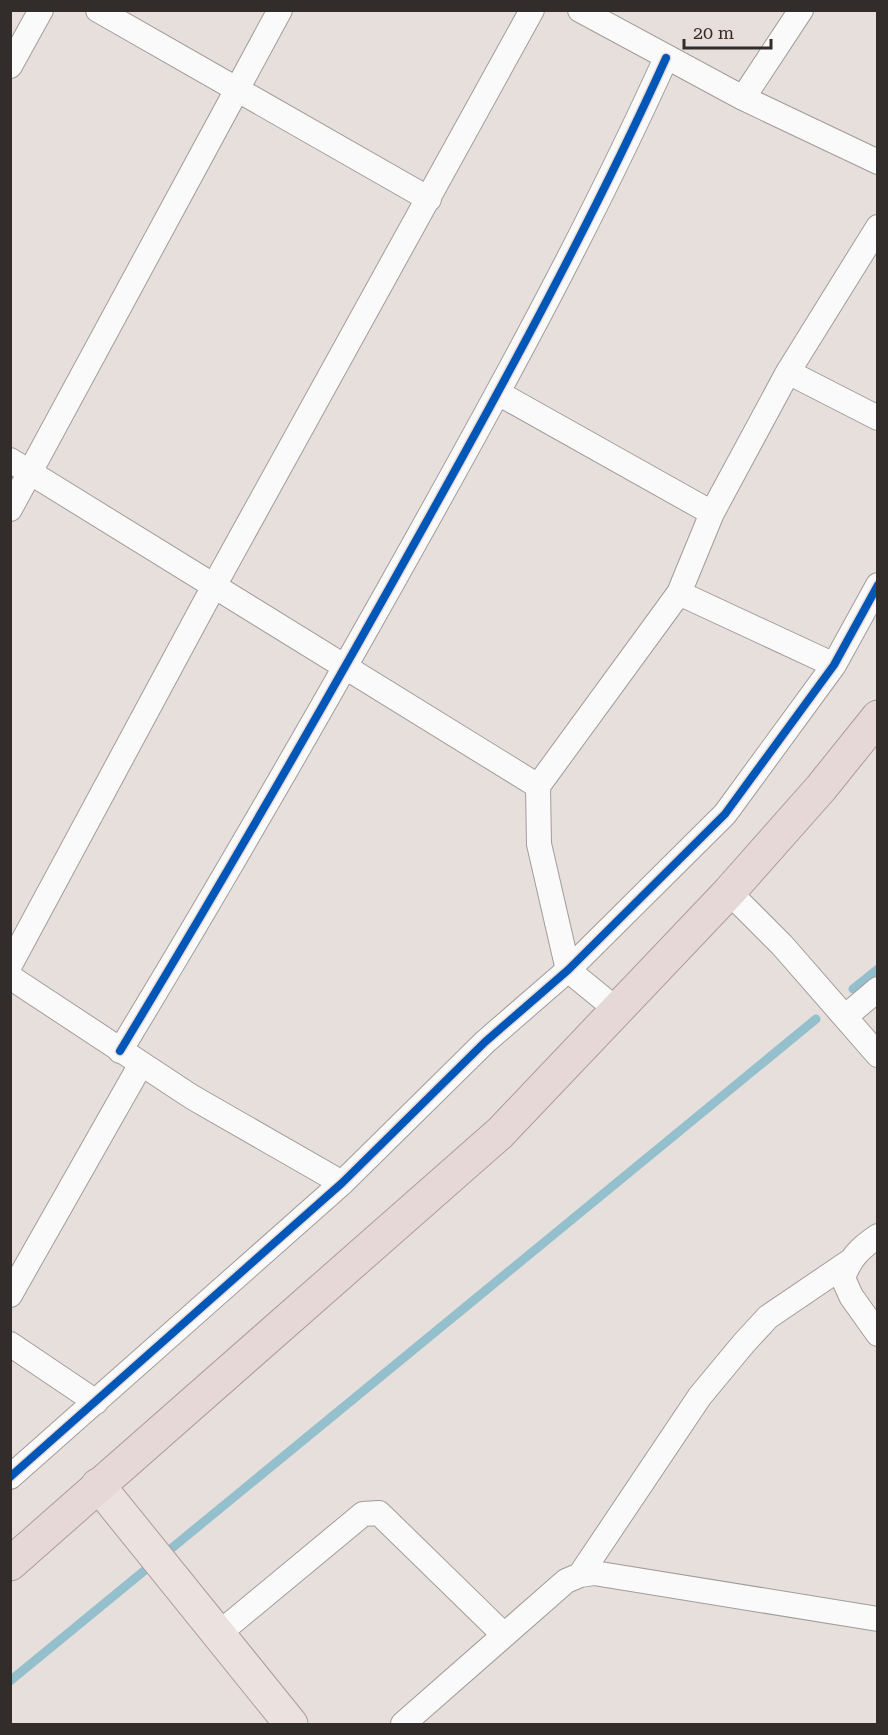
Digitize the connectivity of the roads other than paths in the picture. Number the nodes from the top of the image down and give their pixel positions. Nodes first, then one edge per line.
1 (41, 10) edge
2 (98, 10) edge
3 (280, 10) edge
4 (532, 10) edge
5 (580, 10) edge
6 (801, 10) edge
7 (666, 58) junction
8 (10, 66) edge
9 (237, 88) junction
10 (743, 98) junction
11 (878, 162) edge
12 (429, 199) junction
13 (878, 227) edge
14 (788, 372) junction
15 (498, 393) junction
16 (878, 418) edge
17 (21, 466) edge
18 (10, 509) edge
19 (712, 513) junction
20 (878, 585) edge
21 (214, 586) junction
22 (679, 593) junction
23 (834, 665) junction
24 (346, 667) junction
25 (878, 717) edge
26 (538, 786) junction
27 (729, 892) junction
28 (10, 965) edge
29 (568, 970) junction
30 (10, 977) edge
31 (878, 988) edge
32 (617, 1010) junction
33 (845, 1017) junction
34 (120, 1051) junction
35 (878, 1055) edge
36 (141, 1064) junction
37 (342, 1183) junction
38 (878, 1236) edge
39 (849, 1262) junction
40 (10, 1295) edge
41 (878, 1334) edge
42 (10, 1344) edge
43 (96, 1402) junction
44 (10, 1477) edge
45 (98, 1485) junction
46 (10, 1564) edge
47 (579, 1575) junction
48 (878, 1619) edge
49 (217, 1635) junction
50 (504, 1635) junction
51 (291, 1725) edge
52 (403, 1725) edge

1 - 8 street
2 - 9 street
3 - 9 street
4 - 12 street
5 - 7 street
6 - 10 street
7 - 10 street
7 - 15 street
9 - 12 street
9 - 17 street
10 - 11 street
12 - 21 street
13 - 14 street
14 - 16 street
14 - 19 street
15 - 19 street
15 - 24 street
17 - 18 street
17 - 21 street
19 - 22 street
20 - 23 street
21 - 24 street
21 - 28 street
22 - 23 street
22 - 26 street
23 - 29 street
24 - 26 street
24 - 34 street
25 - 27 highway
26 - 29 street
27 - 32 highway
27 - 33 street
29 - 32 street
29 - 37 street
30 - 34 street
31 - 33 street
32 - 45 highway
33 - 35 street
34 - 36 street
36 - 37 street
36 - 40 street
37 - 43 street
38 - 39 street
39 - 41 street
39 - 47 street
42 - 43 street
43 - 44 street
45 - 46 highway
45 - 49 main road
47 - 48 street
47 - 50 street
49 - 50 street
49 - 51 main road
50 - 52 street

